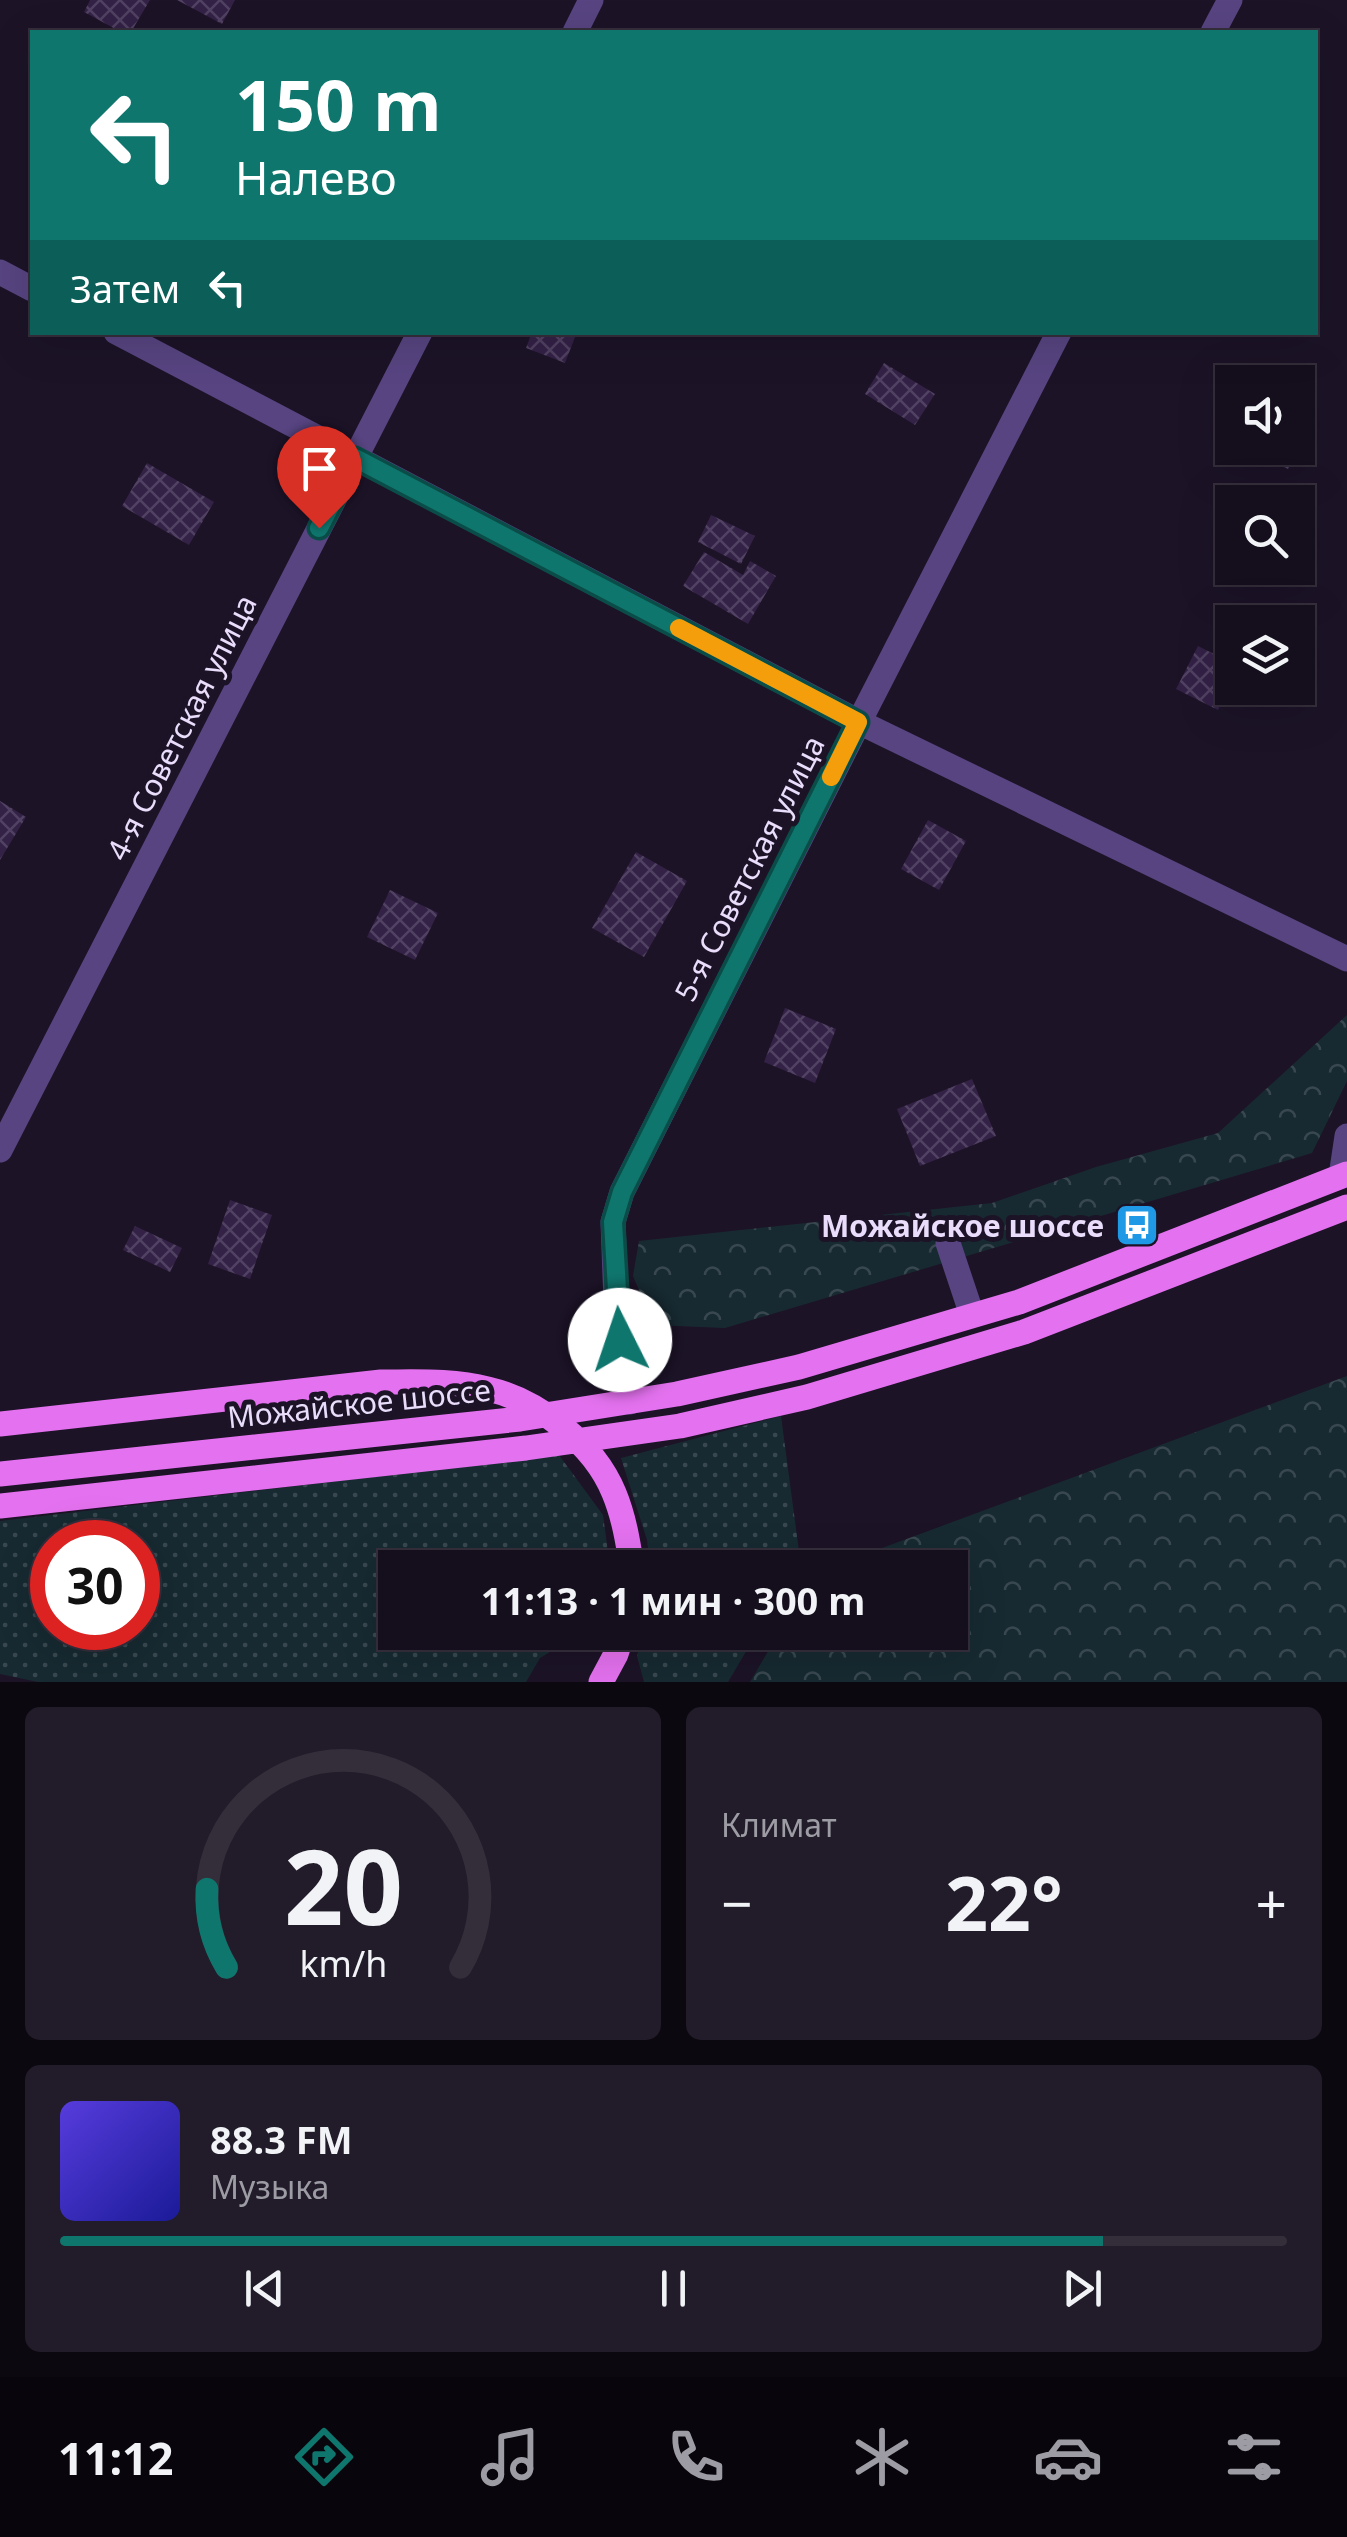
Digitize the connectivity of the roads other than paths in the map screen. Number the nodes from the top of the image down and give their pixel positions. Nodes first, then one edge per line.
1 (592, 0) edge
2 (1230, 0) edge
3 (576, 30) edge
4 (1214, 30) edge
5 (0, 272) edge
6 (30, 288) edge
7 (122, 335) edge
8 (418, 335) edge
9 (1057, 335) edge
10 (355, 458) junction
11 (858, 722) junction
12 (1347, 960) edge
13 (1347, 1136) edge
14 (0, 1150) edge
15 (1344, 1175) edge
16 (1347, 1207) edge
17 (948, 1242) dead end
18 (972, 1316) junction
19 (630, 1402) junction
20 (0, 1424) edge
21 (0, 1474) edge
22 (0, 1506) edge
23 (629, 1550) edge
24 (617, 1650) edge
25 (601, 1682) edge

1 - 3 street
2 - 4 street
5 - 6 street
7 - 10 street
8 - 10 street, 4-я Советская улица
9 - 11 street, 5-я Советская улица
10 - 11 street
10 - 14 street, 4-я Советская улица
11 - 12 street
11 - 19 street, 5-я Советская улица
13 - 15 street
15 - 18 main road, Можайское шоссе
16 - 22 main road, Можайское шоссе
17 - 18 street
18 - 19 main road, Можайское шоссе
19 - 21 main road, Можайское шоссе
20 - 23 main road
24 - 25 main road

